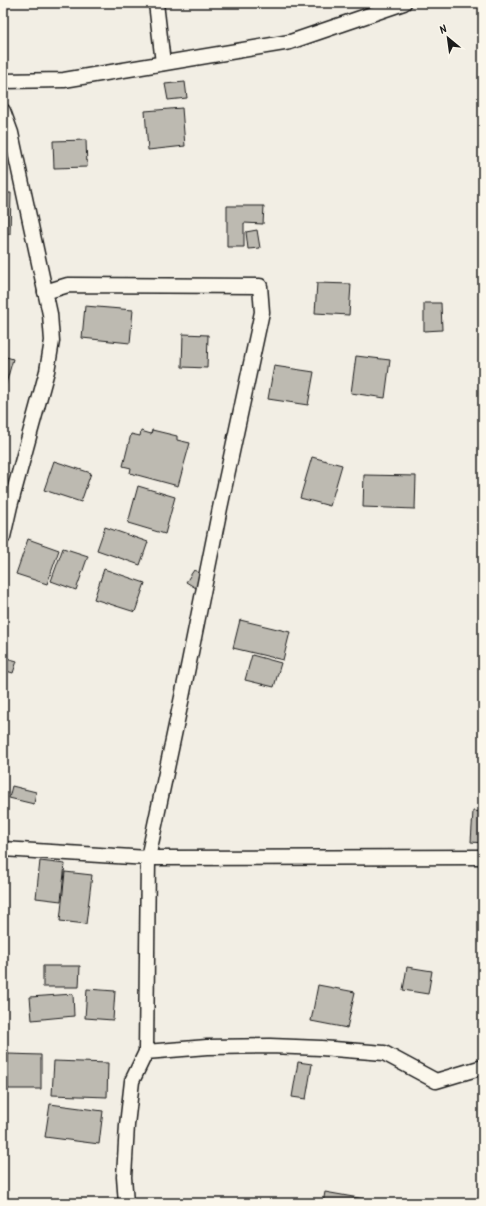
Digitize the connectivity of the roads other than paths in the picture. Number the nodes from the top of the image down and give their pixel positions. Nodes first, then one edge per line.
1 (156, 3) edge
2 (404, 3) edge
3 (163, 63) junction
4 (3, 81) edge
5 (3, 111) edge
6 (45, 292) junction
7 (3, 537) edge
8 (3, 849) edge
9 (483, 857) edge
10 (148, 858) junction
11 (146, 1052) junction
12 (483, 1067) edge
13 (126, 1203) edge

1 - 3 street
2 - 3 street
3 - 4 street
5 - 6 street
6 - 7 street
6 - 10 street
8 - 10 street
9 - 10 street
10 - 11 street
11 - 12 street
11 - 13 street

